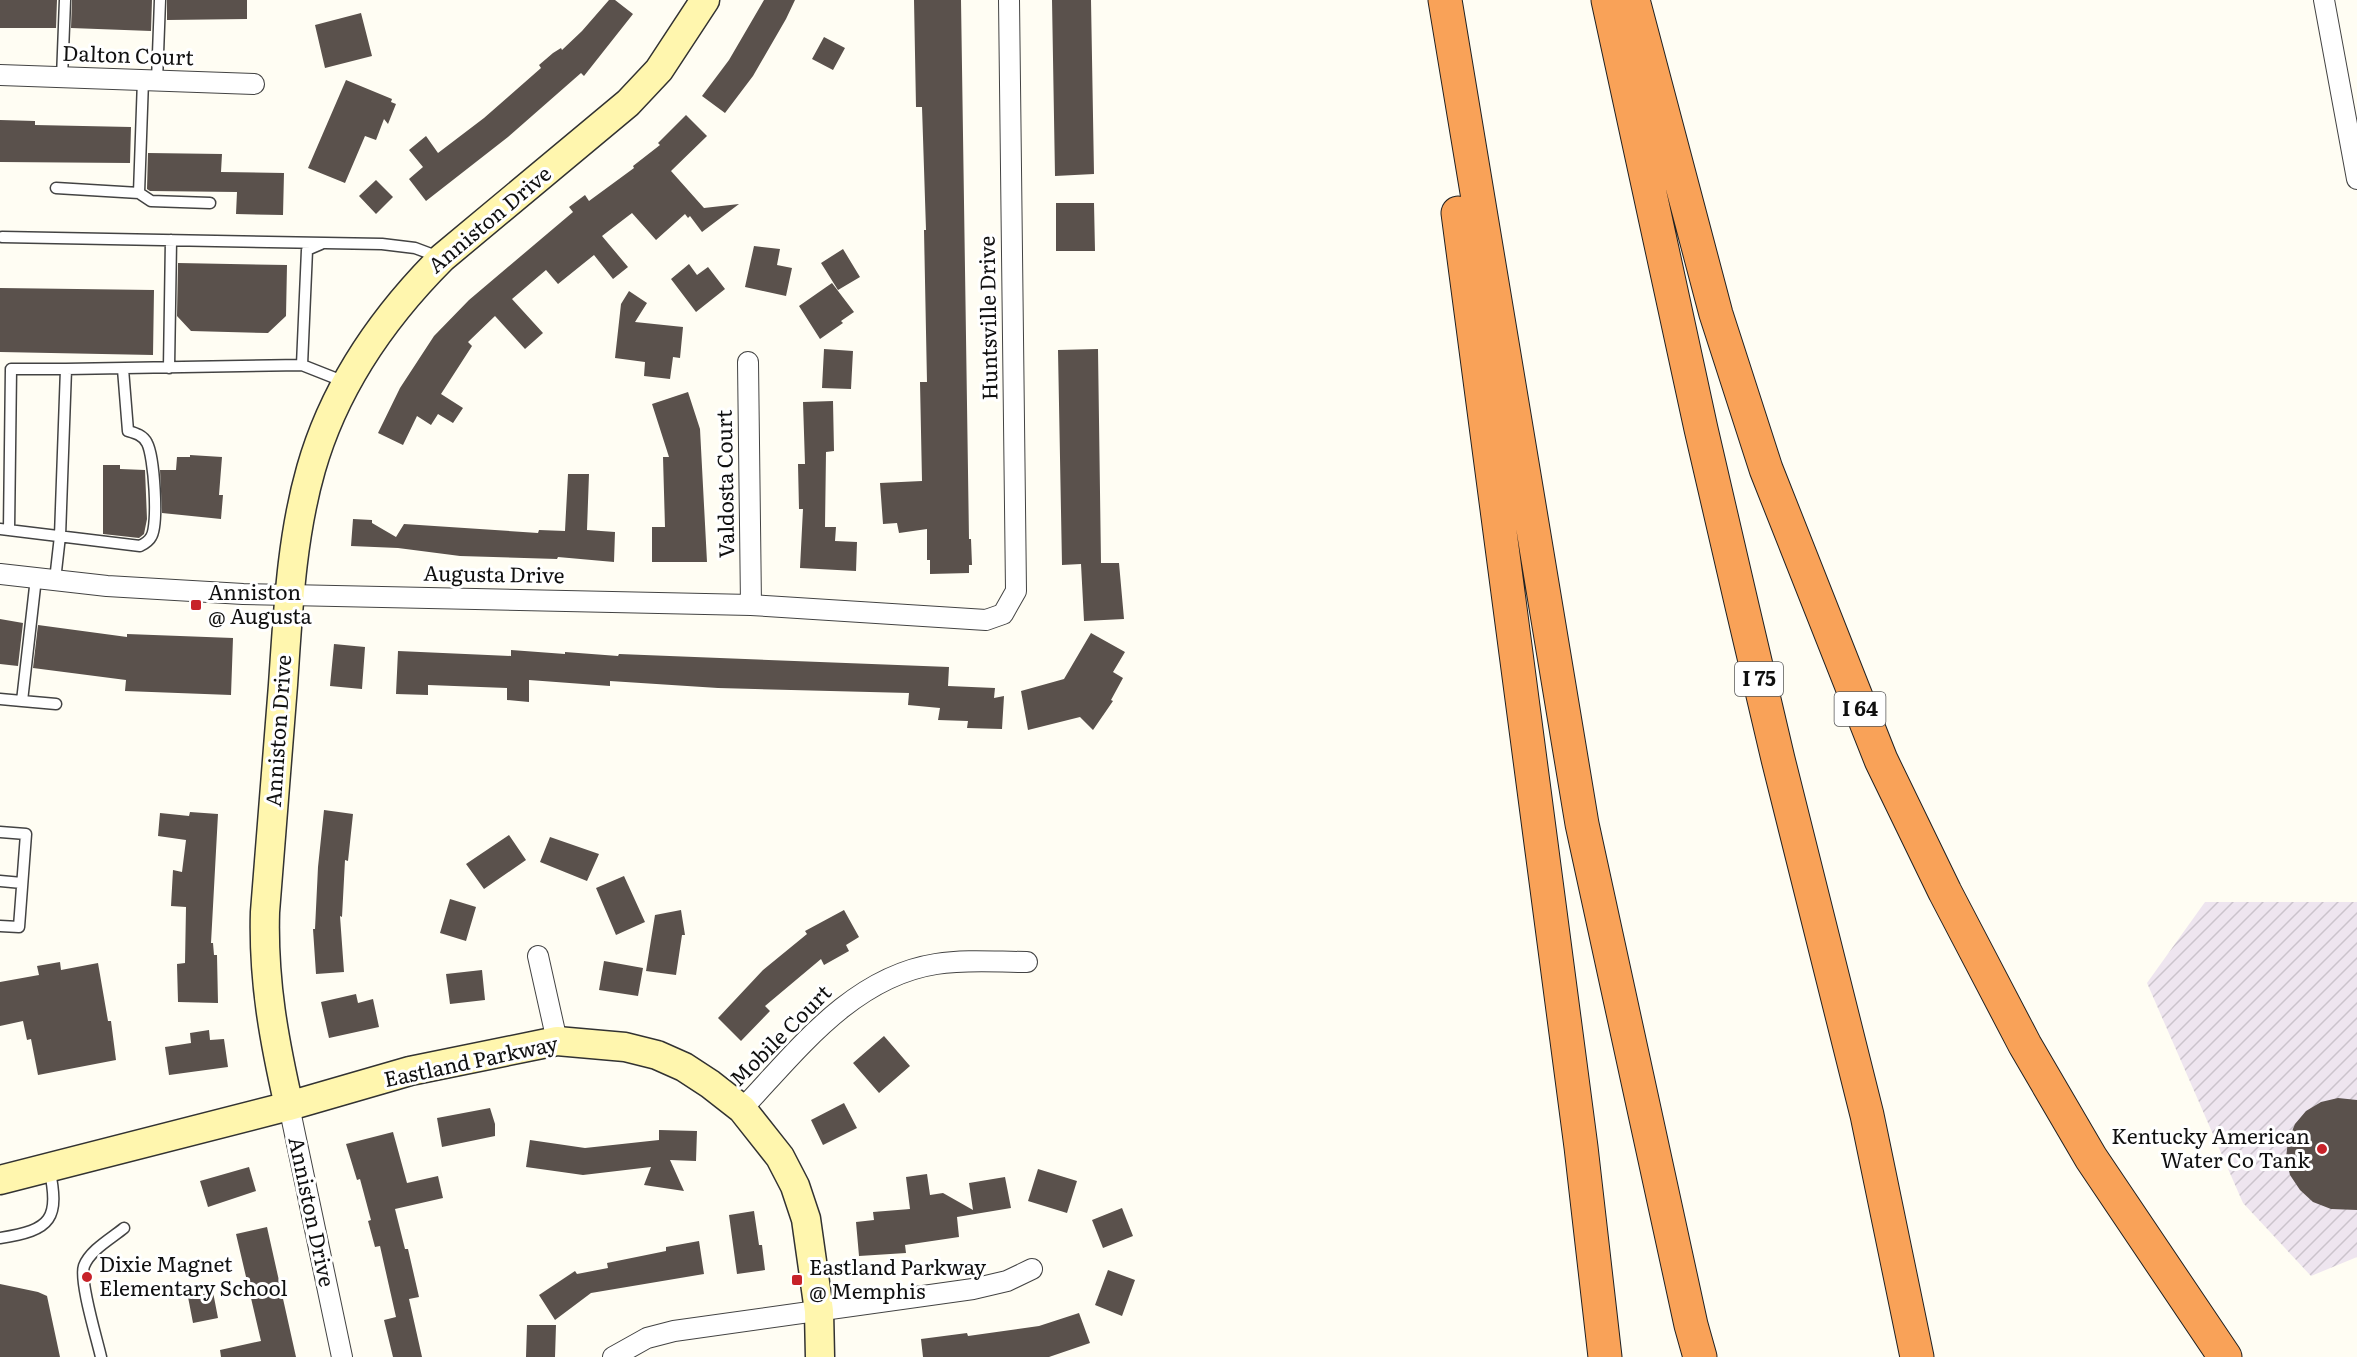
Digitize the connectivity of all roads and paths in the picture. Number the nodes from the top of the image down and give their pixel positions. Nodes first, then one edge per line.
1 (65, 0) edge
2 (160, 0) edge
3 (705, 0) edge
4 (1009, 0) edge
5 (1429, 0) edge
6 (1445, 0) edge
7 (1608, 0) edge
8 (1633, 0) edge
9 (2324, 0) edge
10 (0, 75) edge
11 (62, 78) junction
12 (150, 81) junction
13 (254, 84) dead end
14 (2357, 179) edge
15 (56, 188) dead end
16 (139, 193) junction
17 (210, 202) dead end
18 (2, 237) dead end
19 (171, 240) junction
20 (324, 243) junction
21 (442, 258) junction
22 (748, 362) dead end
23 (302, 365) junction
24 (169, 368) junction
25 (66, 369) junction
26 (123, 369) junction
27 (346, 383) junction
28 (5, 408) edge
29 (5, 530) edge
30 (60, 536) junction
31 (0, 574) edge
32 (45, 579) junction
33 (290, 595) junction
34 (751, 605) junction
35 (986, 620) joint
36 (0, 699) edge
37 (22, 701) junction
38 (56, 704) dead end
39 (0, 832) edge
40 (0, 881) edge
41 (22, 883) junction
42 (0, 926) edge
43 (538, 956) dead end
44 (1028, 962) dead end
45 (557, 1041) junction
46 (289, 1106) junction
47 (742, 1109) junction
48 (49, 1167) junction
49 (0, 1179) edge
50 (124, 1228) dead end
51 (0, 1238) edge
52 (1032, 1269) dead end
53 (819, 1311) junction
54 (101, 1357) edge
55 (342, 1357) edge
56 (613, 1357) edge
57 (820, 1357) edge
58 (1605, 1357) edge
59 (1700, 1357) edge
60 (1917, 1357) edge
61 (2225, 1357) edge

1 - 11 lane
2 - 12 lane
3 - 21 street, Anniston Drive
4 - 35 street, Huntsville Drive
5 - 58 highway
6 - 59 highway
7 - 60 highway, I 75
8 - 61 highway, I 64
9 - 14 street
10 - 11 street, Dalton Court
11 - 12 street, Dalton Court
12 - 13 street, Dalton Court
12 - 16 lane
15 - 16 lane
16 - 17 lane
18 - 19 lane
19 - 20 lane
19 - 24 lane
20 - 21 lane
20 - 23 lane
21 - 27 street, Anniston Drive
22 - 34 street, Valdosta Court
23 - 24 lane
23 - 27 lane
24 - 26 lane
25 - 26 lane
25 - 28 lane
25 - 30 lane
26 - 30 lane
27 - 33 street, Anniston Drive
28 - 29 lane
29 - 30 lane
30 - 32 lane
31 - 32 street, Augusta Drive
32 - 33 street, Augusta Drive
32 - 37 lane
33 - 34 street, Augusta Drive
33 - 46 street, Anniston Drive
34 - 35 street, Augusta Drive
36 - 37 lane
37 - 38 lane
39 - 41 lane
40 - 41 lane
41 - 42 lane
43 - 45 street
44 - 47 street, Mobile Court
45 - 46 street, Eastland Parkway
45 - 47 street, Eastland Parkway
46 - 48 street, Eastland Parkway
46 - 55 street, Anniston Drive
47 - 53 street, Eastland Parkway
48 - 49 street, Eastland Parkway
48 - 51 lane
50 - 54 lane
52 - 53 street
53 - 56 street
53 - 57 street, Eastland Parkway

